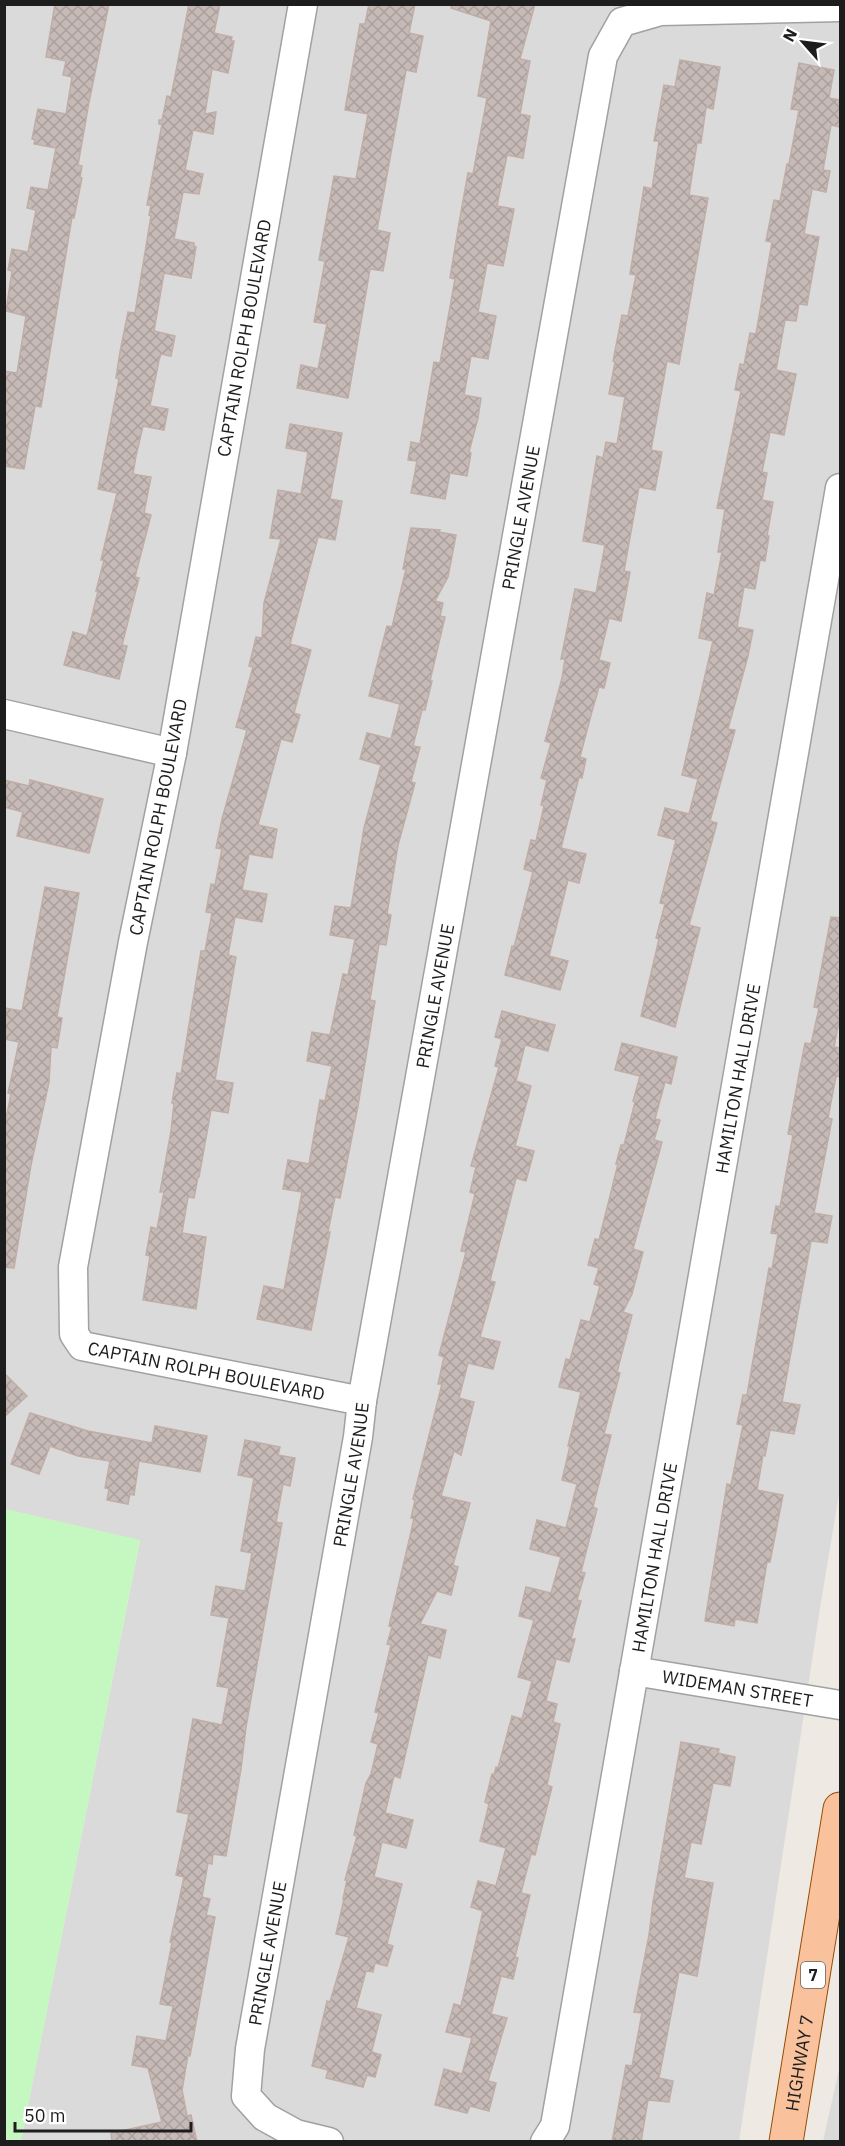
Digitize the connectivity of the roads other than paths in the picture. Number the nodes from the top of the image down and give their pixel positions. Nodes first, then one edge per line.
1 (303, 4) edge
2 (840, 7) edge
3 (840, 489) edge
4 (4, 714) edge
5 (172, 753) junction
6 (362, 1401) junction
7 (634, 1671) junction
8 (840, 1705) edge
9 (840, 1809) edge
10 (328, 2142) edge
11 (545, 2142) edge
12 (786, 2142) edge

1 - 5 street, CAPTAIN ROLPH BOULEVARD
2 - 6 street, PRINGLE AVENUE
3 - 7 street, HAMILTON HALL DRIVE
4 - 5 street
5 - 6 street, CAPTAIN ROLPH BOULEVARD
6 - 10 street, PRINGLE AVENUE
7 - 8 street, WIDEMAN STREET
7 - 11 street
9 - 12 main road, HIGHWAY 7 / 7

